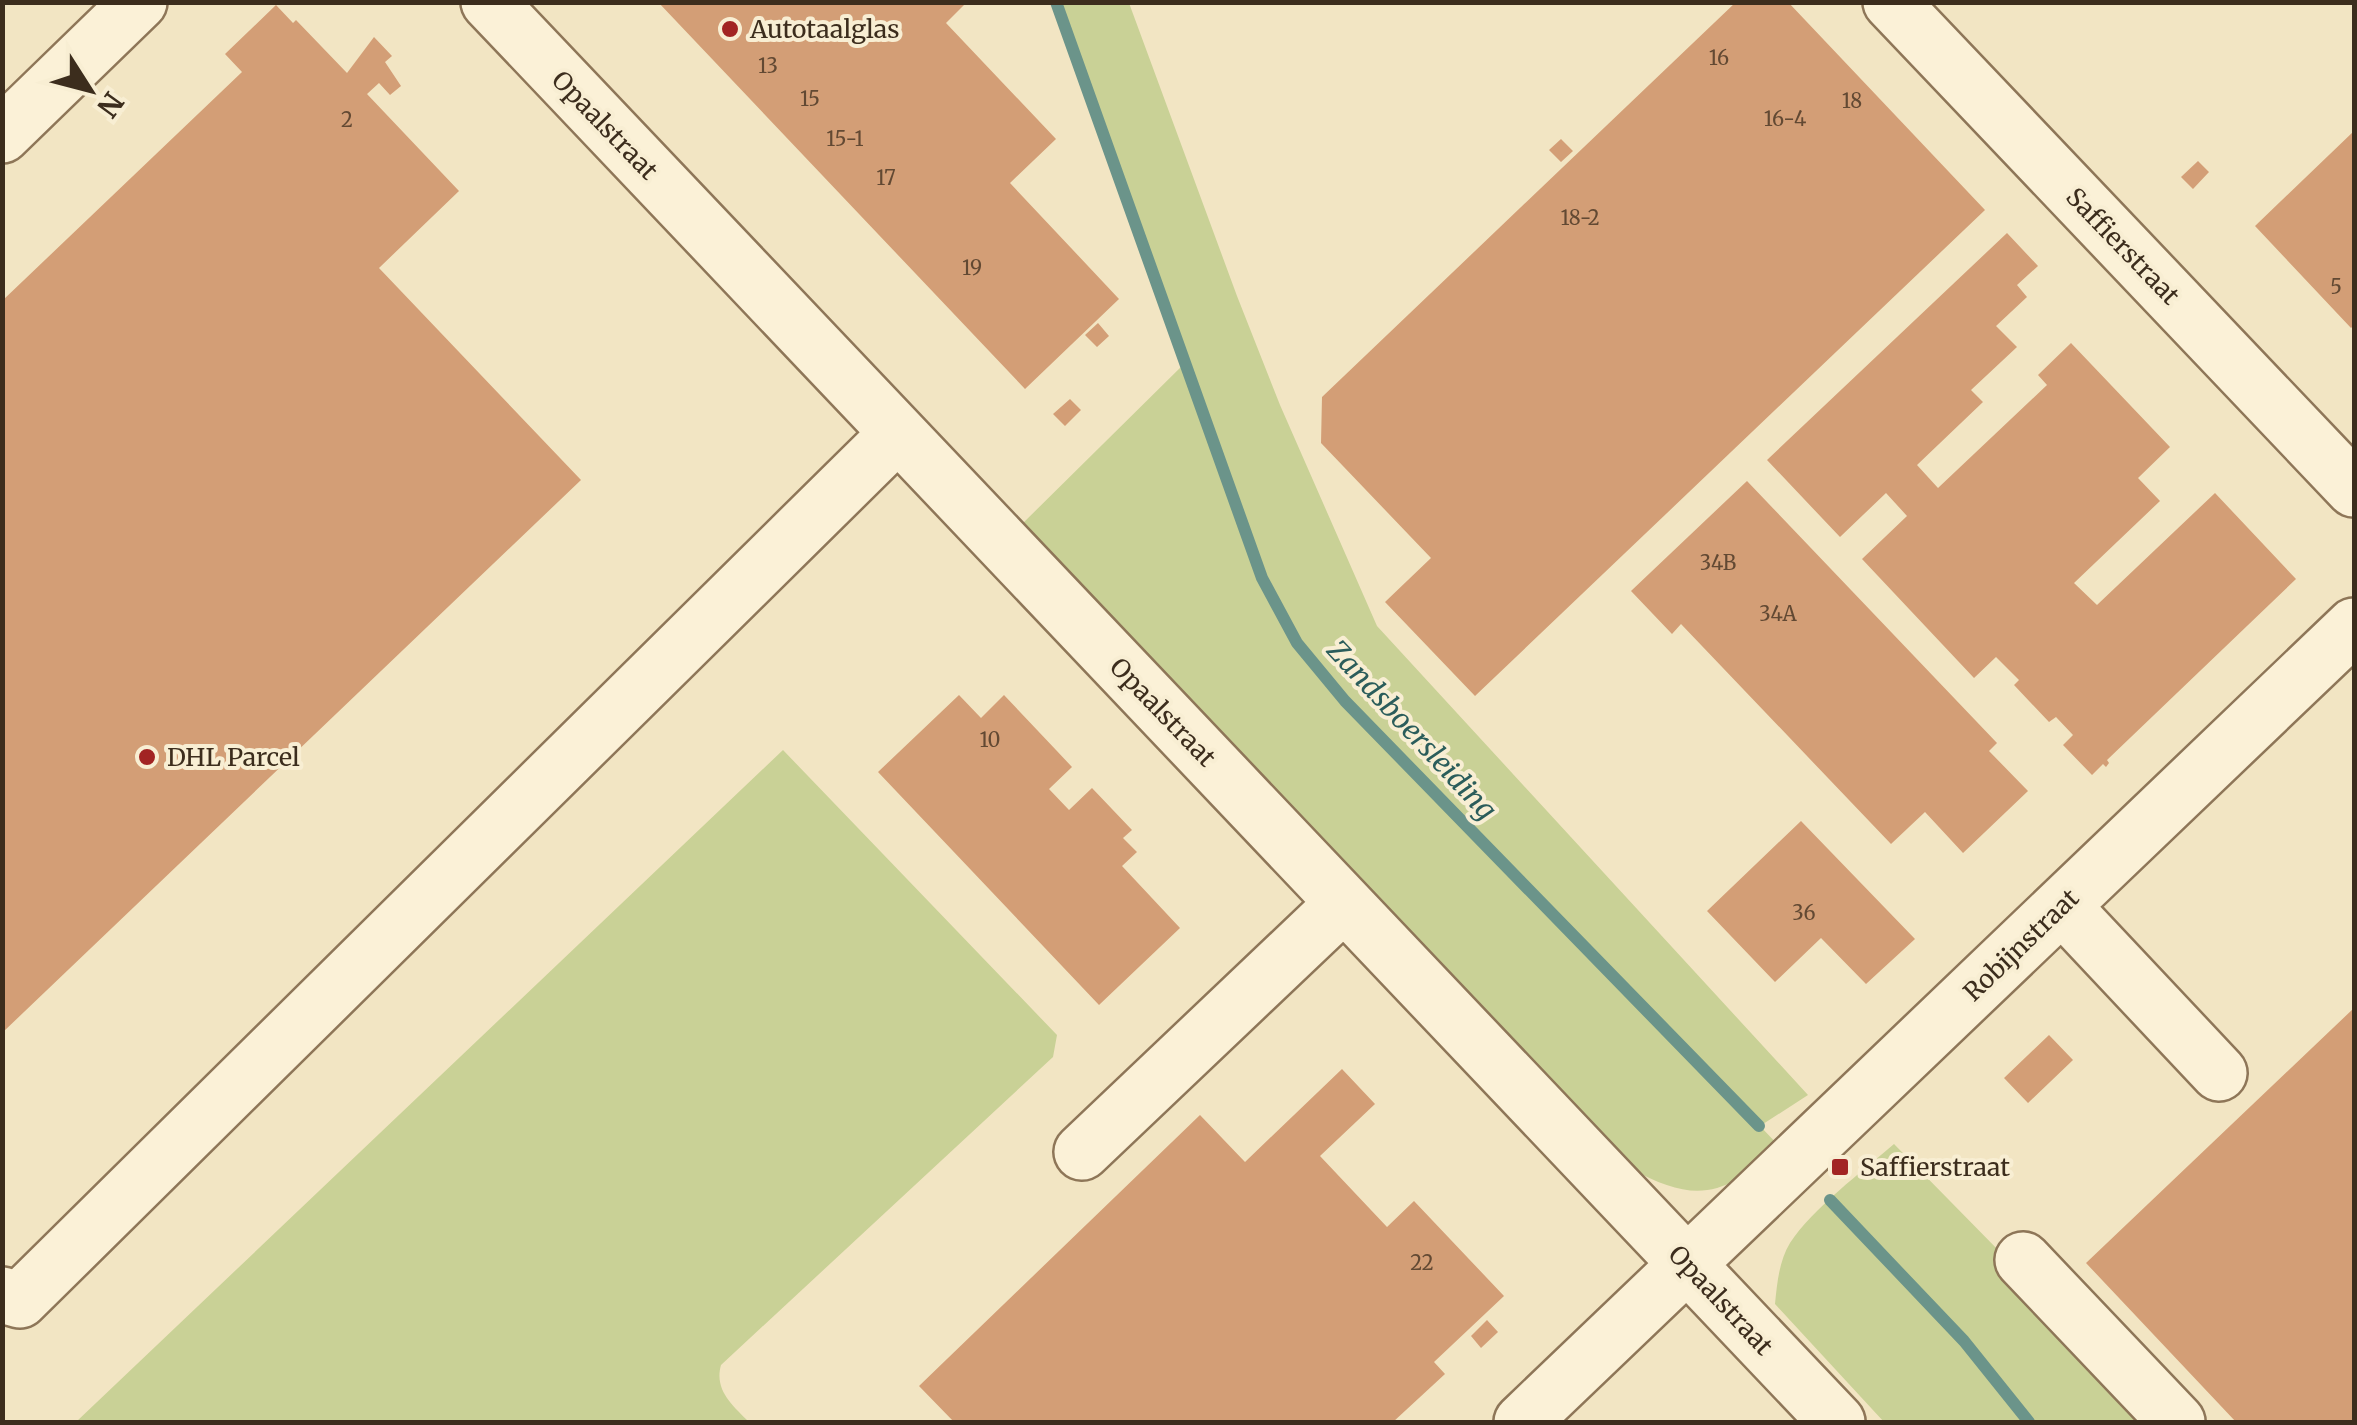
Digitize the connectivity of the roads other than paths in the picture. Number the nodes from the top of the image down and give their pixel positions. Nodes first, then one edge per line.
1 (140, 2) edge
2 (489, 2) edge
3 (1891, 2) edge
4 (2, 135) edge
5 (898, 433) junction
6 (2354, 489) edge
7 (2354, 626) edge
8 (1344, 903) junction
9 (2062, 906) junction
10 (2219, 1073) dead end
11 (1082, 1152) dead end
12 (2023, 1260) dead end
13 (1688, 1264) junction
14 (2, 1295) edge
15 (1522, 1422) edge
16 (1837, 1422) edge
17 (2177, 1422) edge

1 - 4 street
2 - 5 street, Opaalstraat
3 - 6 street, Saffierstraat
5 - 8 street, Opaalstraat
5 - 14 street
7 - 9 street, Robijnstraat
8 - 11 street
8 - 13 street, Opaalstraat
9 - 10 street
9 - 13 street, Robijnstraat
12 - 17 street
13 - 15 street, Robijnstraat
13 - 16 street, Opaalstraat

